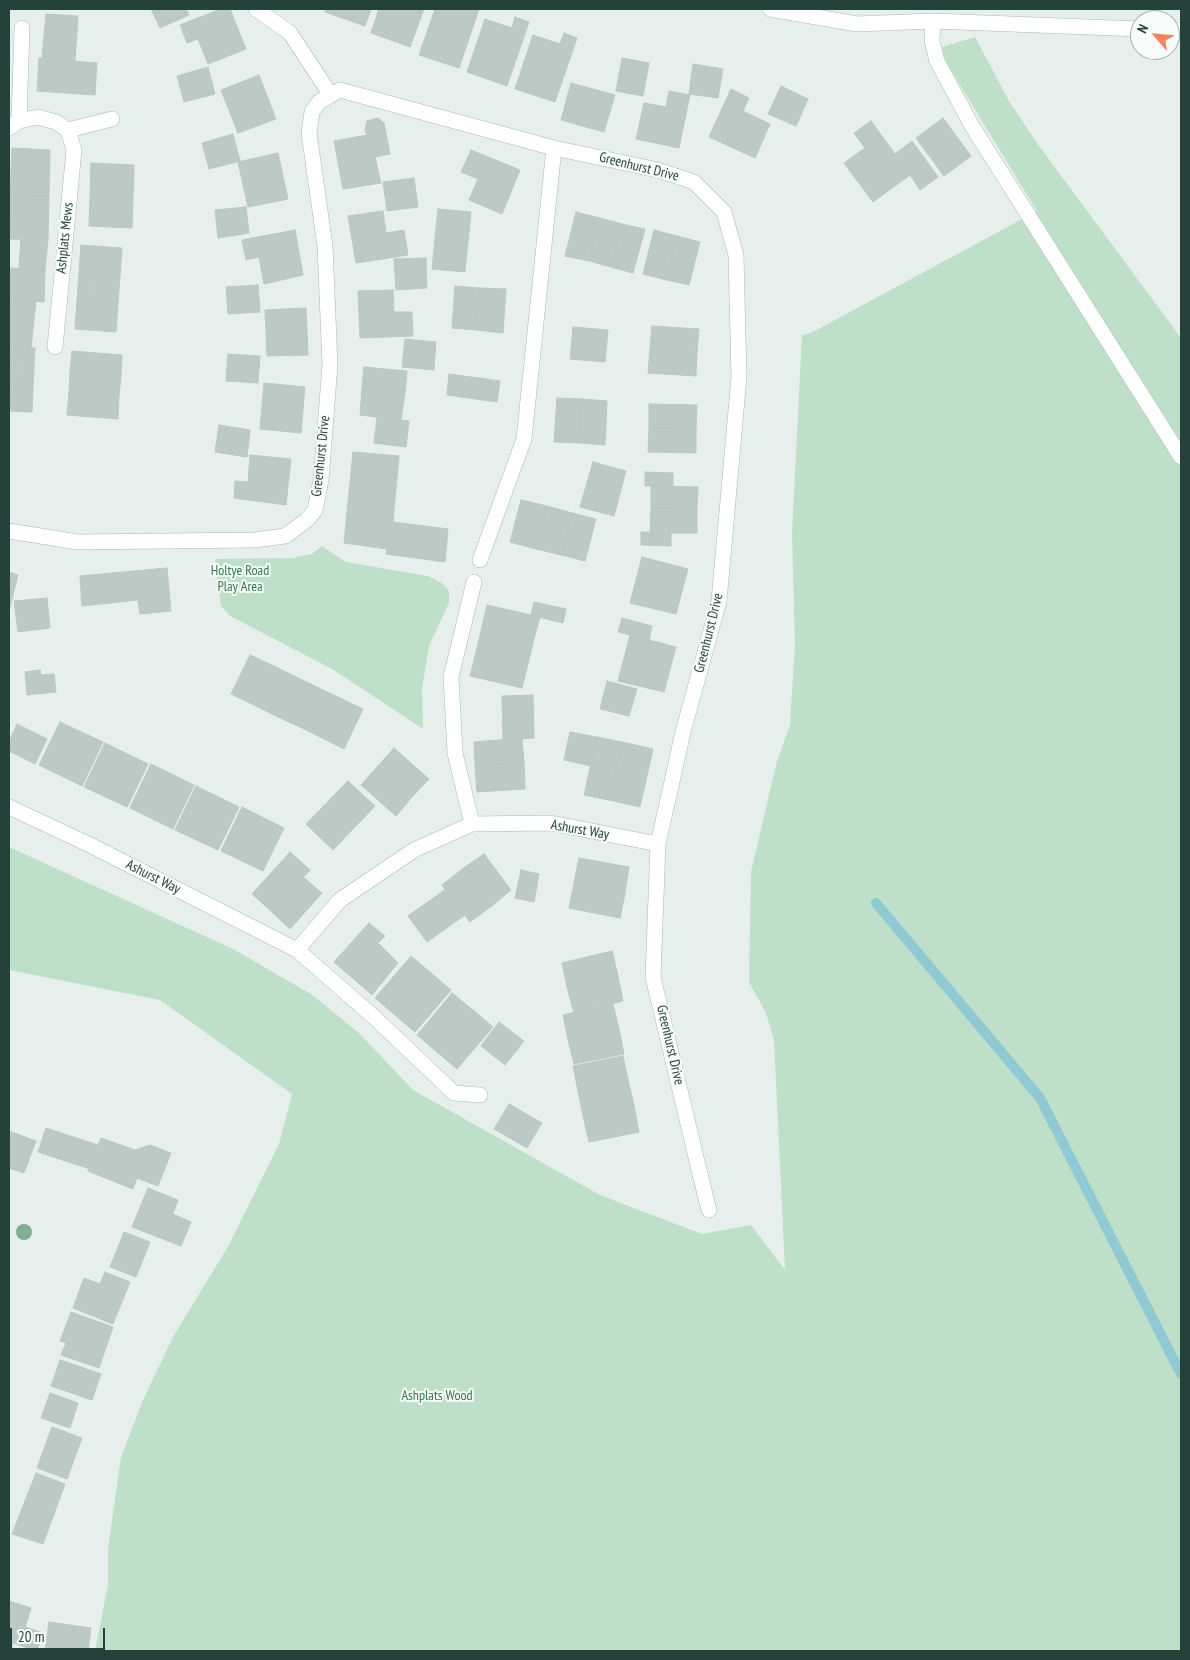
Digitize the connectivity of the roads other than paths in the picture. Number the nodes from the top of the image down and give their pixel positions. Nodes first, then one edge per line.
1 (256, 9) edge
2 (770, 9) edge
3 (933, 21) junction
4 (22, 28) dead end
5 (1130, 29) edge
6 (330, 94) junction
7 (112, 119) dead end
8 (14, 124) edge
9 (68, 130) junction
10 (554, 148) junction
11 (54, 347) dead end
12 (1181, 457) edge
13 (9, 531) edge
14 (480, 560) dead end
15 (474, 582) dead end
16 (9, 807) edge
17 (472, 824) junction
18 (658, 844) junction
19 (296, 950) junction
20 (480, 1095) dead end
21 (708, 1210) dead end

1 - 6 street
2 - 3 street
3 - 5 street
3 - 12 street
4 - 8 street
6 - 10 street, Greenhurst Drive
6 - 13 street, Greenhurst Drive
7 - 9 street
8 - 9 street
9 - 11 street, Ashplats Mews
10 - 14 street
10 - 18 street, Greenhurst Drive
15 - 17 street
16 - 19 street, Ashurst Way
17 - 18 street, Ashurst Way
17 - 19 street, Ashurst Way
18 - 21 street, Greenhurst Drive
19 - 20 street, Ashurst Way

